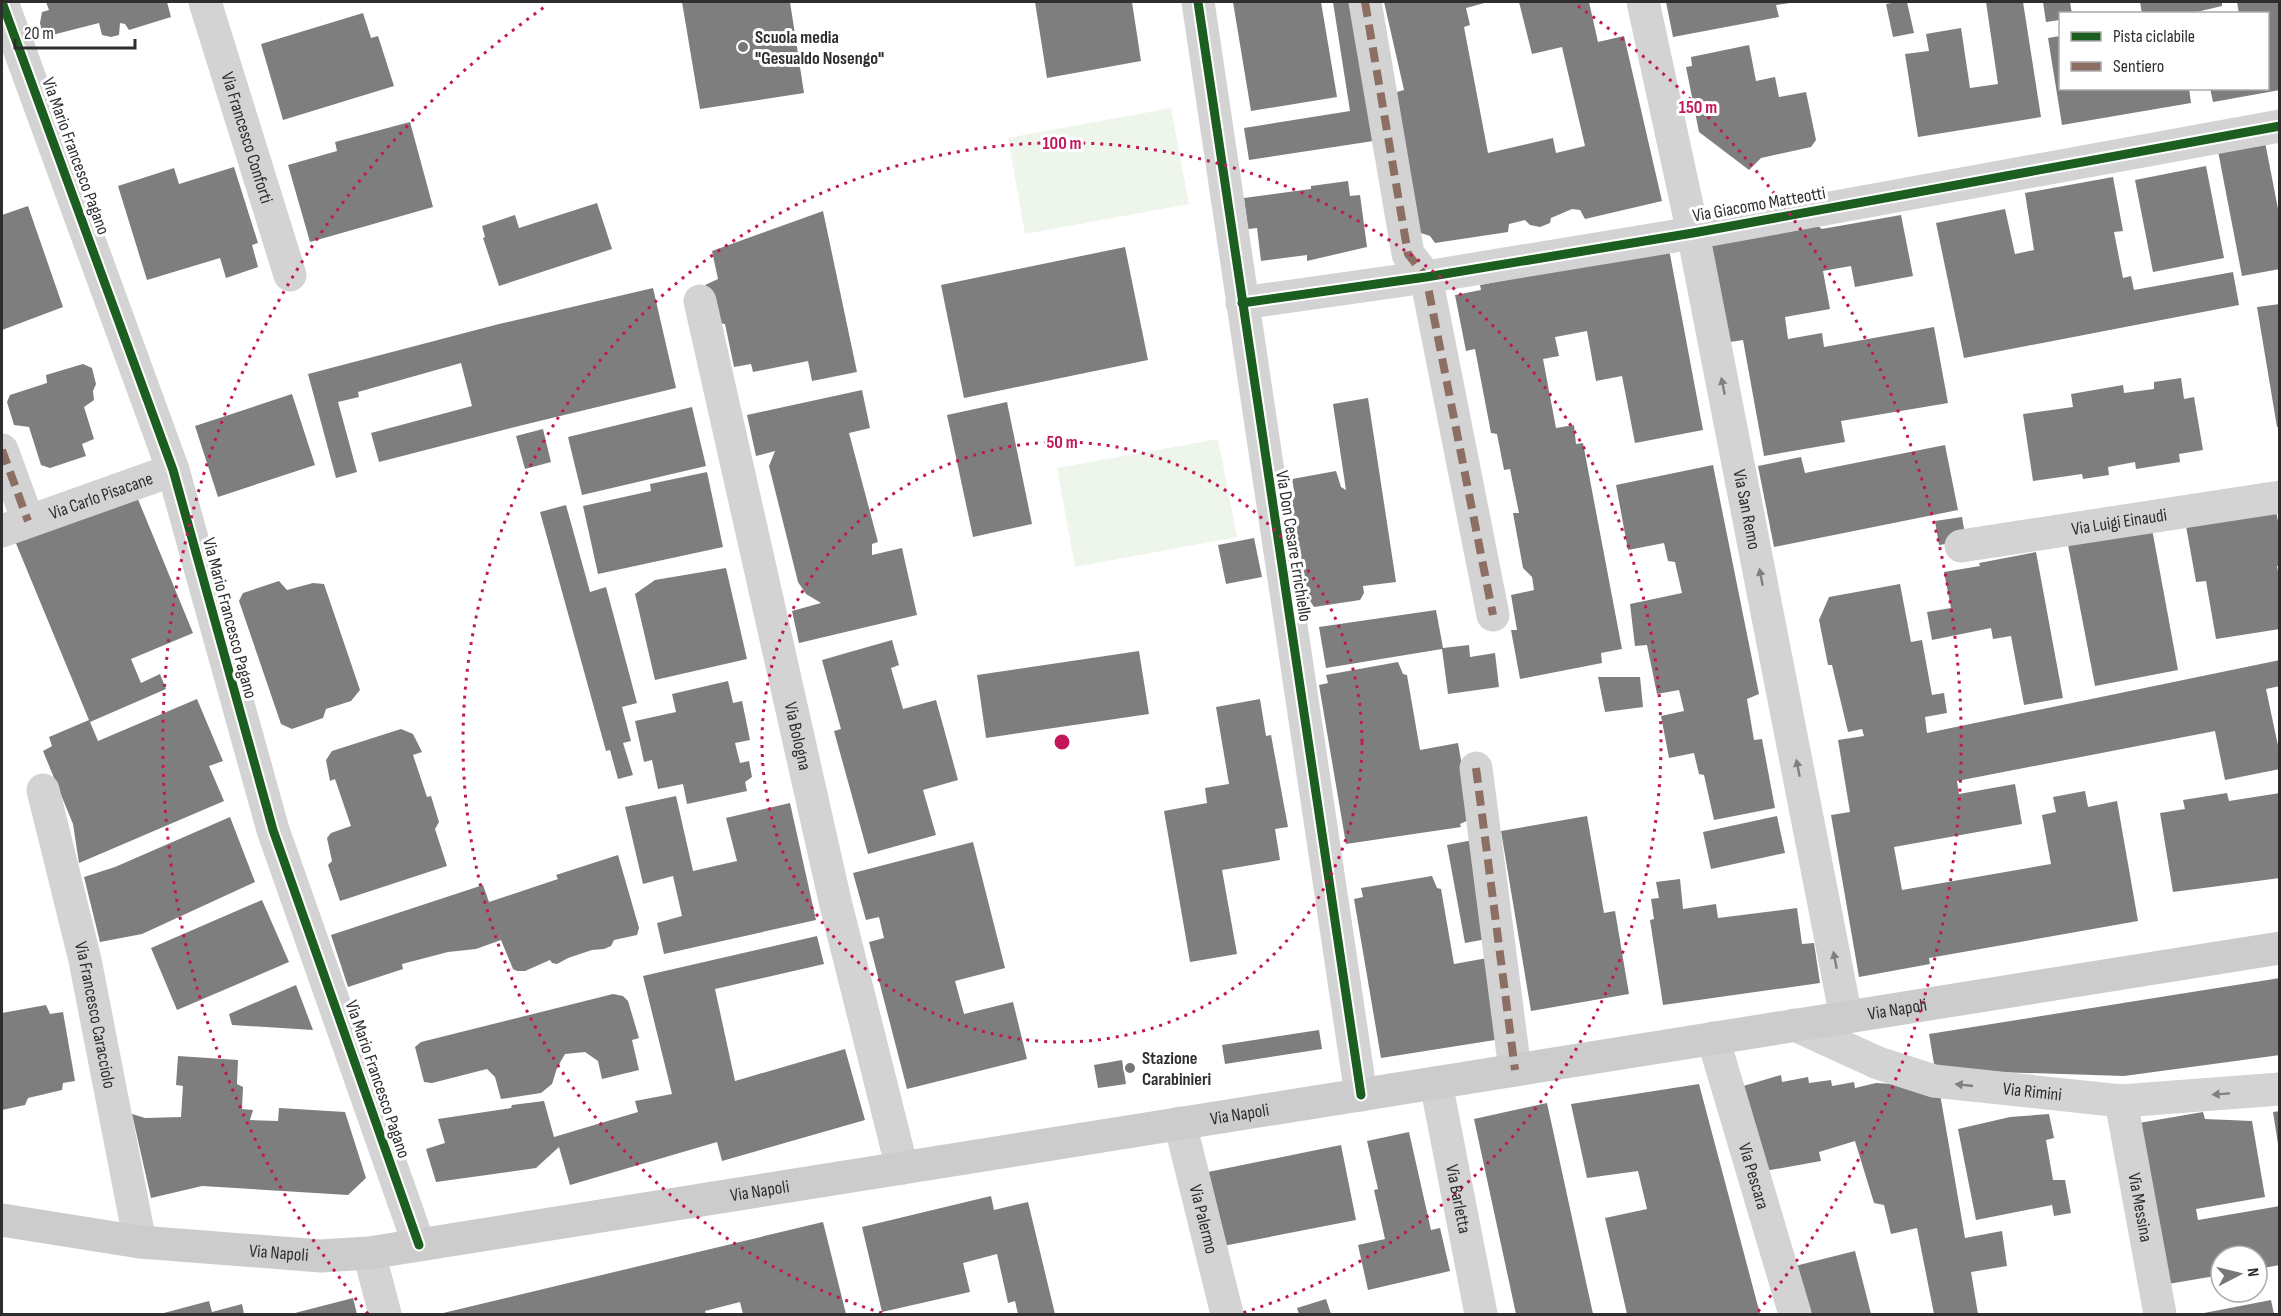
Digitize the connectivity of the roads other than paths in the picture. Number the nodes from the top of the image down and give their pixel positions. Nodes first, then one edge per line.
1 (2, 2) edge
2 (205, 2) edge
3 (1198, 2) edge
4 (1365, 2) edge
5 (1643, 2) edge
6 (2280, 126) edge
7 (1693, 233) junction
8 (290, 275) dead end
9 (1426, 277) junction
10 (700, 301) dead end
11 (1242, 303) junction
12 (2, 450) edge
13 (173, 470) junction
14 (2280, 498) edge
15 (15, 526) edge
16 (1960, 546) dead end
17 (1493, 615) dead end
18 (1476, 768) dead end
19 (43, 790) dead end
20 (2280, 948) edge
21 (1846, 1017) junction
22 (1795, 1025) junction
23 (1713, 1038) junction
24 (1515, 1070) junction
25 (1436, 1083) junction
26 (2280, 1089) edge
27 (1361, 1095) junction
28 (2121, 1101) junction
29 (1180, 1124) junction
30 (902, 1168) junction
31 (2, 1220) edge
32 (140, 1242) junction
33 (419, 1245) junction
34 (369, 1253) junction
35 (385, 1314) edge
36 (1227, 1314) edge
37 (1481, 1314) edge
38 (1795, 1314) edge
39 (2160, 1314) edge

1 - 13 street, Via Mario Francesco Pagano
2 - 8 street, Via Francesco Conforti
3 - 11 street, Via Don Cesare Errichiello
4 - 9 street
5 - 7 street, Via San Remo
6 - 7 street, Via Giacomo Matteotti
7 - 9 street, Via Giacomo Matteotti
21 -> 7 street, Via San Remo
9 - 11 street, Via Giacomo Matteotti
9 - 17 street
10 - 30 street, Via Bologna
11 - 27 street, Via Don Cesare Errichiello
12 - 15 street, Via Carlo Pisacane
13 - 15 street, Via Carlo Pisacane
13 - 33 street, Via Mario Francesco Pagano
14 - 16 street, Via Luigi Einaudi
18 - 24 street
19 - 32 street, Via Francesco Caracciolo
20 - 21 main road, Via Napoli
21 - 22 main road, Via Napoli
22 - 23 main road, Via Napoli
28 -> 22 street, Via Rimini
23 - 24 main road, Via Napoli
23 - 38 street, Via Pescara
24 - 25 main road, Via Napoli
25 - 27 main road, Via Napoli
25 - 37 street, Via Barletta
26 -> 28 street, Via Rimini
27 - 29 main road, Via Napoli
28 - 39 street, Via Messina
29 - 30 main road, Via Napoli
29 - 36 street, Via Palermo
30 - 33 main road, Via Napoli
31 - 32 main road, Via Napoli
32 - 34 main road, Via Napoli
33 - 34 main road, Via Napoli
34 - 35 street

